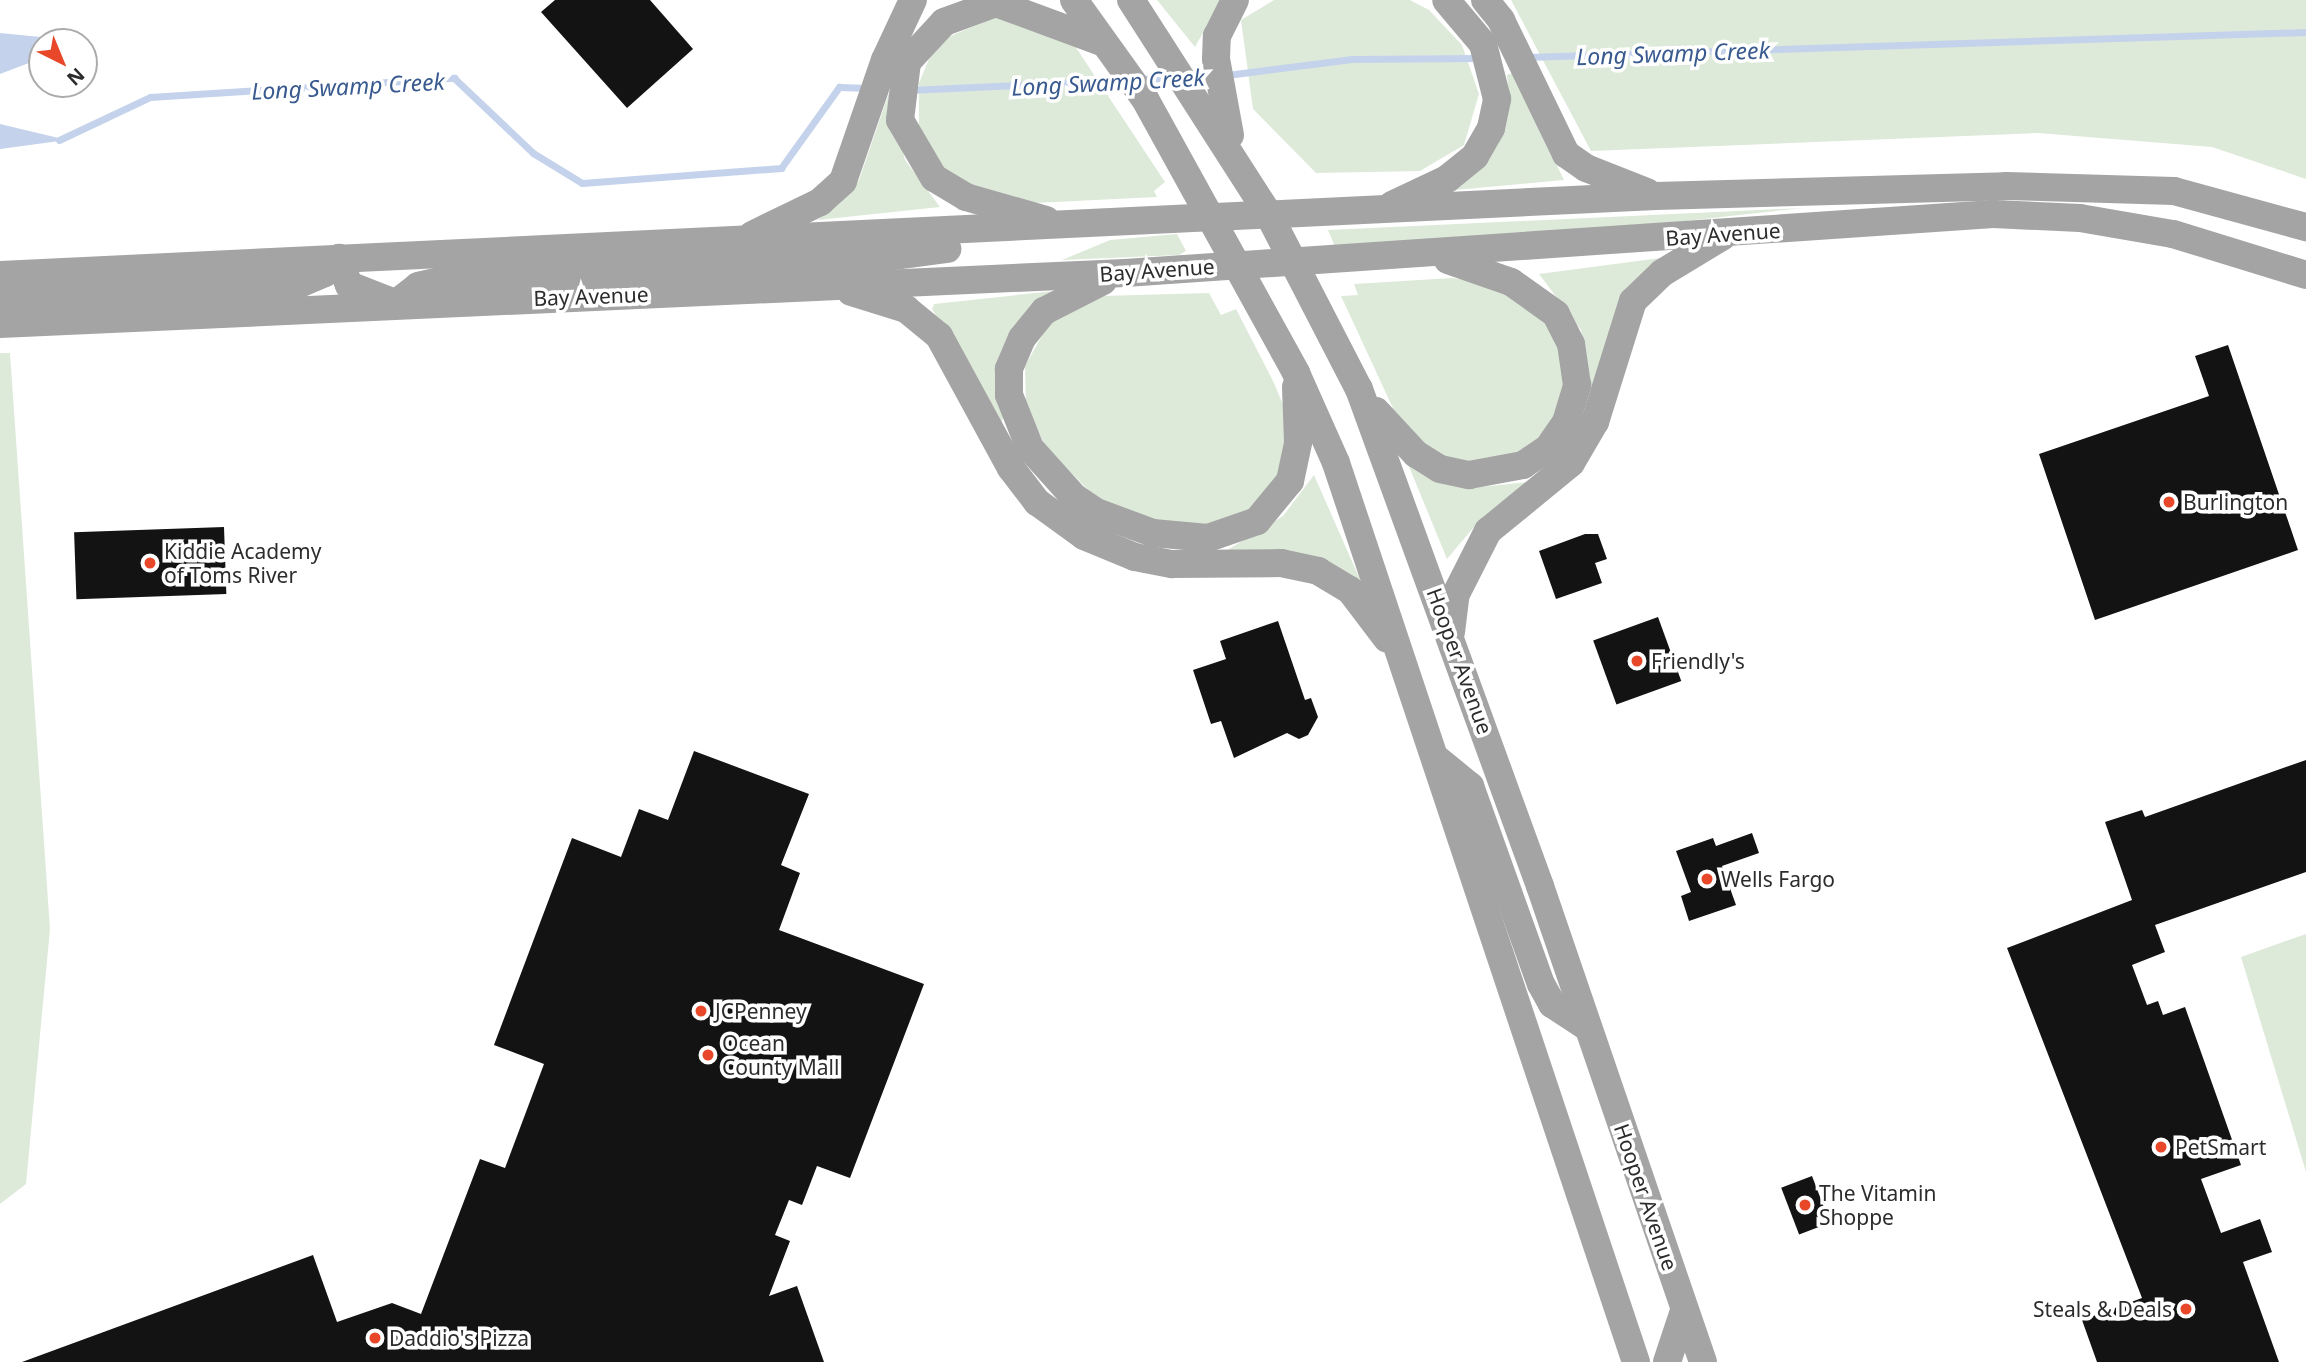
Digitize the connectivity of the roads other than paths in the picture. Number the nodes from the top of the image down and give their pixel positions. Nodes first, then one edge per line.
1 (914, 0) edge
2 (1074, 0) edge
3 (1131, 0) edge
4 (1235, 0) edge
5 (1447, 0) edge
6 (1485, 0) edge
7 (1112, 50) junction
8 (894, 88) junction
9 (1205, 90) junction
10 (1656, 196) junction
11 (1380, 210) junction
12 (1269, 215) junction
13 (1211, 216) junction
14 (1059, 224) junction
15 (2306, 227) edge
16 (1727, 233) junction
17 (741, 240) junction
18 (1435, 255) junction
19 (339, 258) junction
20 (277, 260) junction
21 (1296, 262) junction
22 (1237, 264) junction
23 (1125, 273) junction
24 (0, 275) edge
25 (2306, 275) edge
26 (299, 284) junction
27 (835, 286) junction
28 (0, 299) edge
29 (396, 304) junction
30 (311, 309) junction
31 (0, 324) edge
32 (1296, 373) junction
33 (1359, 390) junction
34 (1451, 634) junction
35 (1410, 673) junction
36 (1437, 759) junction
37 (1587, 1027) junction
38 (1684, 1311) junction
39 (1636, 1362) edge
40 (1667, 1362) edge
41 (1703, 1362) edge

1 - 8 main road
2 - 7 main road
3 - 9 main road
4 - 9 main road
5 - 11 main road
6 - 10 main road
7 - 8 main road
7 - 13 main road
8 - 14 main road
8 - 17 main road
9 - 12 main road, Hooper Avenue
10 - 11 main road, Bay Avenue
10 - 15 main road, Bay Avenue
11 - 12 main road, Bay Avenue
12 - 13 main road, Bay Avenue
12 - 21 main road, Hooper Avenue
13 - 14 main road, Bay Avenue
13 - 22 main road
14 - 17 main road, Bay Avenue
14 - 29 main road
16 - 18 main road, Bay Avenue
16 - 25 main road, Bay Avenue
16 - 34 main road
17 - 19 main road, Bay Avenue
18 - 21 main road, Bay Avenue
18 - 33 main road
19 - 20 main road, Bay Avenue
19 - 26 main road
19 - 29 main road
20 - 24 main road, Bay Avenue
20 - 26 main road
21 - 22 main road, Bay Avenue
21 - 33 main road, Hooper Avenue
22 - 23 main road, Bay Avenue
22 - 32 main road
23 - 27 main road, Bay Avenue
23 - 32 main road
26 - 28 main road
26 - 30 main road
27 - 29 main road, Bay Avenue
27 - 35 main road
29 - 30 main road, Bay Avenue
30 - 31 main road, Bay Avenue
32 - 35 main road
33 - 34 main road, Hooper Avenue
34 - 37 main road, Hooper Avenue
35 - 36 main road
36 - 37 main road
36 - 39 main road
37 - 38 main road, Hooper Avenue
38 - 40 main road
38 - 41 main road, Hooper Avenue

